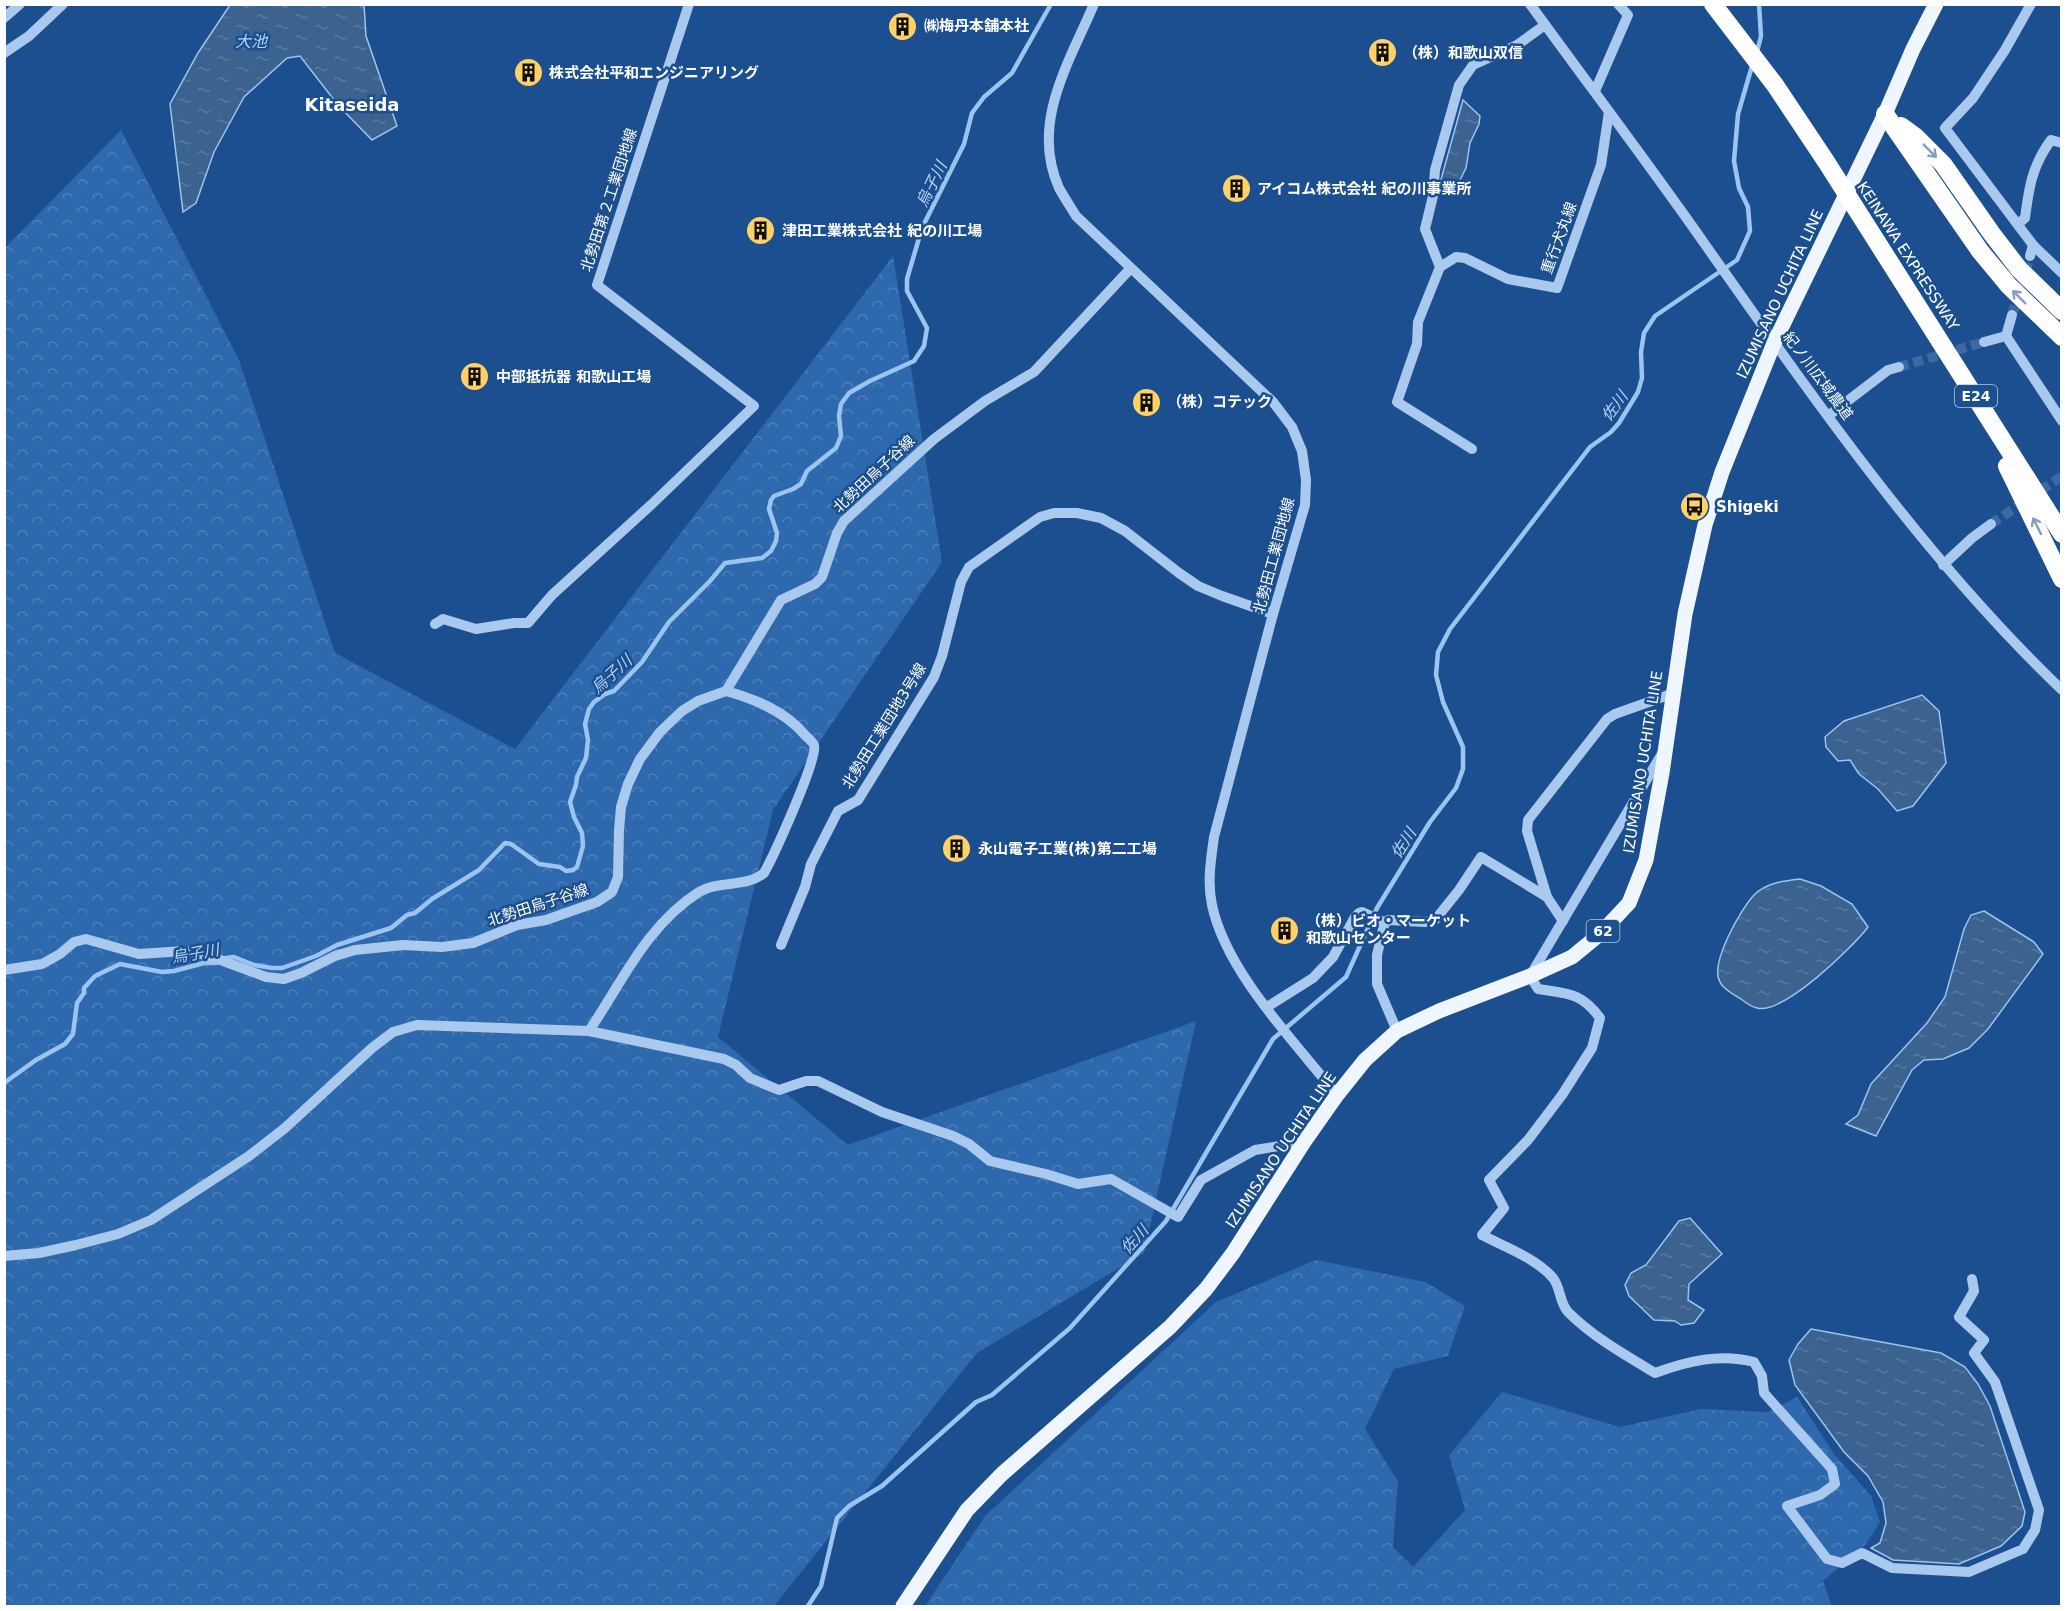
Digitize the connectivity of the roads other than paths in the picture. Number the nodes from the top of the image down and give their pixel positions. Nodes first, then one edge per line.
1 (20, 4) edge
2 (63, 4) edge
3 (689, 4) edge
4 (1094, 4) edge
5 (1530, 4) edge
6 (1618, 4) edge
7 (1713, 4) edge
8 (1936, 4) edge
9 (2031, 4) edge
10 (4, 18) edge
11 (1545, 25) junction
12 (4, 53) edge
13 (1595, 91) junction
14 (1609, 112) junction
15 (1885, 114) junction
16 (2061, 143) edge
17 (2018, 224) junction
18 (1888, 259) junction
19 (1440, 267) junction
20 (1130, 269) junction
21 (2061, 273) edge
22 (2061, 311) edge
23 (2012, 315) tunnel mouth
24 (2006, 336) junction
25 (2061, 337) edge
26 (1984, 342) tunnel mouth
27 (1774, 343) junction
28 (1899, 367) tunnel mouth
29 (1975, 394) junction
30 (1828, 416) junction
31 (2061, 421) edge
32 (1472, 449) dead end
33 (2061, 513) edge
34 (1991, 524) tunnel mouth
35 (2061, 534) edge
36 (1943, 565) junction
37 (2061, 579) edge
38 (1274, 614) junction
39 (435, 624) dead end
40 (2061, 690) edge
41 (726, 691) junction
42 (1674, 693) junction
43 (1666, 747) junction
44 (1547, 897) junction
45 (1563, 921) junction
46 (1382, 923) junction
47 (780, 945) dead end
48 (4, 970) edge
49 (1530, 976) junction
50 (1267, 1007) junction
51 (589, 1031) junction
52 (1397, 1031) junction
53 (1337, 1095) junction
54 (1304, 1142) junction
55 (4, 1256) edge
56 (1972, 1279) dead end
57 (903, 1606) edge

1 - 10 street
2 - 12 street
3 - 39 street, 北勢田第２工業団地線
4 - 20 street, 北勢田工業団地線
5 - 11 street, 紀ノ川広域農道
6 - 13 street
7 - 18 highway, KEINAWA EXPRESSWAY / E24
8 - 15 main road, IZUMISANO UCHITA LINE / 62
9 - 17 street
11 - 13 street, 紀ノ川広域農道
11 - 19 street
13 - 14 street, 紀ノ川広域農道
14 - 19 street, 重行犬丸線
14 - 27 street, 紀ノ川広域農道
15 -> 22 highway
25 -> 15 highway
15 - 27 main road, IZUMISANO UCHITA LINE / 62
16 - 17 street
17 - 21 street
18 - 29 highway, KEINAWA EXPRESSWAY / E24
37 -> 18 highway
19 - 32 street
20 - 38 street, 北勢田工業団地線
20 - 41 street, 北勢田烏子谷線
23 - 24 street
24 - 26 street
24 - 31 street
27 - 30 street, 紀ノ川広域農道
27 - 42 main road, IZUMISANO UCHITA LINE / 62
28 - 30 street
29 - 33 highway
29 - 35 highway, KEINAWA EXPRESSWAY / E24
30 - 36 street, 紀ノ川広域農道
34 - 36 street
36 - 40 street, 紀ノ川広域農道
38 - 47 street, 北勢田工業団地3号線
38 - 50 street, 北勢田工業団地線
41 - 48 street, 北勢田烏子谷線
41 - 51 street
42 - 43 main road, IZUMISANO UCHITA LINE / 62
42 - 44 street
43 - 45 street
43 - 49 main road, IZUMISANO UCHITA LINE / 62
44 - 45 street
44 - 46 street
45 - 49 street
46 - 50 street
46 - 52 street
49 - 52 main road, IZUMISANO UCHITA LINE / 62
49 - 56 street
50 - 53 street, 北勢田工業団地線
51 - 54 street
51 - 55 street
52 - 53 main road, IZUMISANO UCHITA LINE / 62
53 - 54 main road, IZUMISANO UCHITA LINE / 62
54 - 57 main road, IZUMISANO UCHITA LINE / 62

